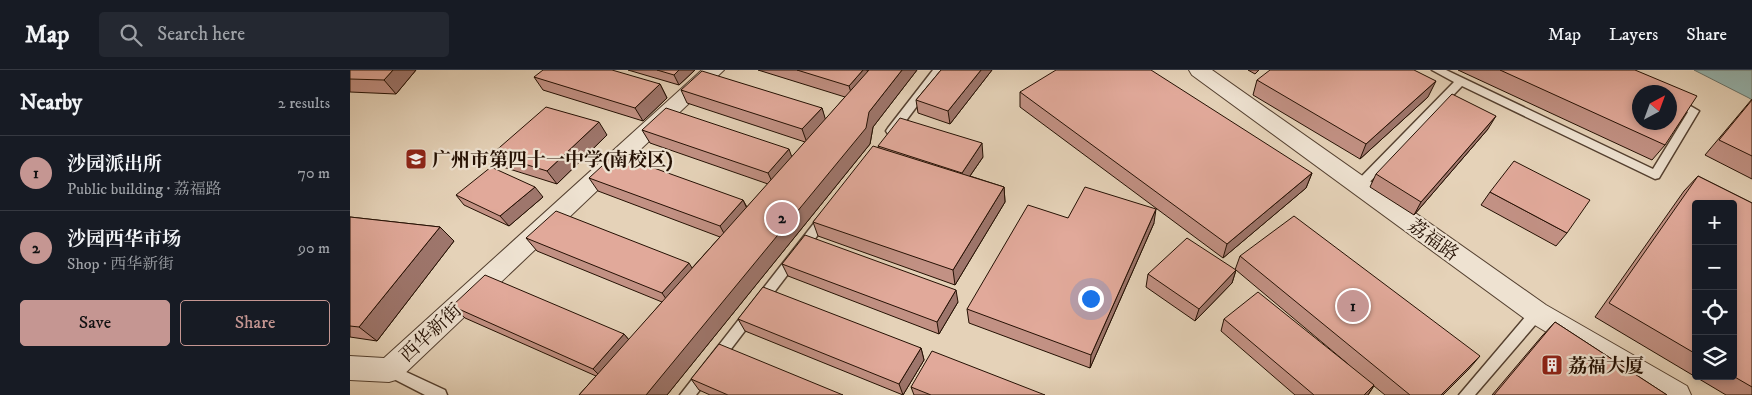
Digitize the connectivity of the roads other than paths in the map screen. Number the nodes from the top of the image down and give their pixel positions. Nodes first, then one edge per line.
1 (714, 70) edge
2 (939, 70) edge
3 (1199, 70) edge
4 (1437, 70) edge
5 (1460, 82) junction
6 (1677, 101) edge
7 (885, 140) edge
8 (1359, 186) junction
9 (831, 209) edge
10 (1537, 314) junction
11 (350, 368) edge
12 (388, 370) junction
13 (440, 395) edge
14 (687, 395) edge
15 (1466, 395) edge
16 (1677, 395) edge

1 - 12 street, 西华新街
2 - 7 lane
3 - 8 street, 荔福路
4 - 5 lane
5 - 6 lane
5 - 8 lane
8 - 10 street, 荔福路
9 - 14 lane
10 - 15 lane
10 - 16 street, 荔福路
11 - 12 street
12 - 13 lane

